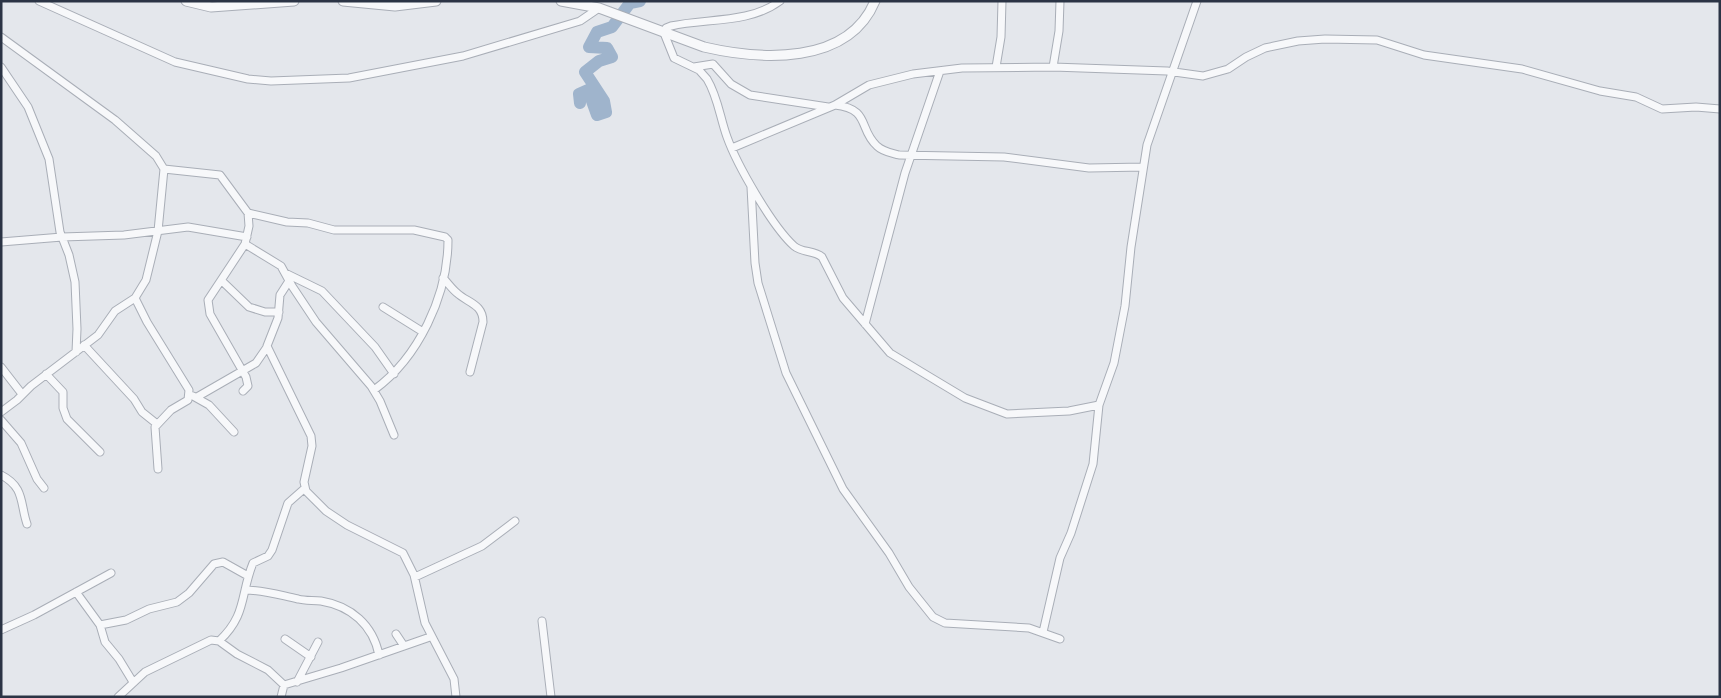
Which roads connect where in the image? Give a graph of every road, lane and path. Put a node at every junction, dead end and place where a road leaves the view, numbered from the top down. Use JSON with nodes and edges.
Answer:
{"nodes":[{"id":1,"x":39,"y":1,"type":"edge"},
{"id":2,"x":186,"y":1,"type":"edge"},
{"id":3,"x":294,"y":1,"type":"edge"},
{"id":4,"x":343,"y":1,"type":"edge"},
{"id":5,"x":436,"y":1,"type":"edge"},
{"id":6,"x":561,"y":1,"type":"edge"},
{"id":7,"x":780,"y":1,"type":"edge"},
{"id":8,"x":875,"y":1,"type":"edge"},
{"id":9,"x":1002,"y":1,"type":"edge"},
{"id":10,"x":1060,"y":1,"type":"edge"},
{"id":11,"x":1197,"y":1,"type":"edge"},
{"id":12,"x":599,"y":8,"type":"junction"},
{"id":13,"x":664,"y":33,"type":"junction"},
{"id":14,"x":1,"y":37,"type":"edge"},
{"id":15,"x":1,"y":67,"type":"edge"},
{"id":16,"x":694,"y":67,"type":"junction"},
{"id":17,"x":996,"y":67,"type":"junction"},
{"id":18,"x":1053,"y":67,"type":"junction"},
{"id":19,"x":940,"y":71,"type":"junction"},
{"id":20,"x":1172,"y":72,"type":"junction"},
{"id":21,"x":832,"y":106,"type":"junction"},
{"id":22,"x":1720,"y":109,"type":"edge"},
{"id":23,"x":732,"y":148,"type":"junction"},
{"id":24,"x":910,"y":156,"type":"junction"},
{"id":25,"x":1143,"y":168,"type":"junction"},
{"id":26,"x":164,"y":169,"type":"junction"},
{"id":27,"x":751,"y":184,"type":"junction"},
{"id":28,"x":248,"y":213,"type":"junction"},
{"id":29,"x":158,"y":231,"type":"junction"},
{"id":30,"x":62,"y":237,"type":"junction"},
{"id":31,"x":246,"y":241,"type":"junction"},
{"id":32,"x":1,"y":242,"type":"edge"},
{"id":33,"x":286,"y":273,"type":"junction"},
{"id":34,"x":443,"y":278,"type":"junction"},
{"id":35,"x":222,"y":281,"type":"junction"},
{"id":36,"x":289,"y":281,"type":"junction"},
{"id":37,"x":135,"y":298,"type":"junction"},
{"id":38,"x":382,"y":307,"type":"dead end"},
{"id":39,"x":279,"y":312,"type":"junction"},
{"id":40,"x":865,"y":324,"type":"junction"},
{"id":41,"x":423,"y":332,"type":"junction"},
{"id":42,"x":84,"y":345,"type":"junction"},
{"id":43,"x":267,"y":347,"type":"junction"},
{"id":44,"x":76,"y":352,"type":"junction"},
{"id":45,"x":1,"y":367,"type":"edge"},
{"id":46,"x":243,"y":370,"type":"junction"},
{"id":47,"x":470,"y":372,"type":"dead end"},
{"id":48,"x":46,"y":374,"type":"junction"},
{"id":49,"x":394,"y":374,"type":"junction"},
{"id":50,"x":243,"y":390,"type":"dead end"},
{"id":51,"x":374,"y":390,"type":"junction"},
{"id":52,"x":22,"y":394,"type":"junction"},
{"id":53,"x":194,"y":396,"type":"junction"},
{"id":54,"x":1100,"y":405,"type":"junction"},
{"id":55,"x":1,"y":412,"type":"edge"},
{"id":56,"x":1,"y":420,"type":"edge"},
{"id":57,"x":157,"y":424,"type":"junction"},
{"id":58,"x":234,"y":432,"type":"dead end"},
{"id":59,"x":394,"y":435,"type":"dead end"},
{"id":60,"x":100,"y":452,"type":"dead end"},
{"id":61,"x":158,"y":469,"type":"dead end"},
{"id":62,"x":1,"y":475,"type":"edge"},
{"id":63,"x":44,"y":488,"type":"dead end"},
{"id":64,"x":305,"y":488,"type":"junction"},
{"id":65,"x":515,"y":521,"type":"dead end"},
{"id":66,"x":27,"y":524,"type":"dead end"},
{"id":67,"x":111,"y":573,"type":"dead end"},
{"id":68,"x":248,"y":576,"type":"junction"},
{"id":69,"x":415,"y":577,"type":"junction"},
{"id":70,"x":245,"y":590,"type":"junction"},
{"id":71,"x":76,"y":592,"type":"junction"},
{"id":72,"x":542,"y":621,"type":"dead end"},
{"id":73,"x":100,"y":625,"type":"junction"},
{"id":74,"x":2,"y":629,"type":"edge"},
{"id":75,"x":1043,"y":632,"type":"junction"},
{"id":76,"x":396,"y":634,"type":"dead end"},
{"id":77,"x":430,"y":637,"type":"junction"},
{"id":78,"x":285,"y":639,"type":"dead end"},
{"id":79,"x":1060,"y":639,"type":"dead end"},
{"id":80,"x":219,"y":641,"type":"junction"},
{"id":81,"x":318,"y":642,"type":"dead end"},
{"id":82,"x":404,"y":646,"type":"junction"},
{"id":83,"x":379,"y":655,"type":"junction"},
{"id":84,"x":310,"y":657,"type":"junction"},
{"id":85,"x":133,"y":682,"type":"junction"},
{"id":86,"x":296,"y":682,"type":"junction"},
{"id":87,"x":284,"y":685,"type":"junction"},
{"id":88,"x":118,"y":697,"type":"edge"},
{"id":89,"x":281,"y":697,"type":"edge"},
{"id":90,"x":456,"y":697,"type":"edge"},
{"id":91,"x":551,"y":697,"type":"edge"}],
"edges":[{"from":1,"to":12,"type":"street"},
{"from":2,"to":3,"type":"street"},
{"from":4,"to":5,"type":"street"},
{"from":6,"to":12,"type":"street"},
{"from":7,"to":13,"type":"street"},
{"from":8,"to":13,"type":"street"},
{"from":9,"to":17,"type":"street"},
{"from":10,"to":18,"type":"street"},
{"from":11,"to":20,"type":"street"},
{"from":12,"to":13,"type":"street"},
{"from":13,"to":16,"type":"street"},
{"from":14,"to":26,"type":"street"},
{"from":15,"to":30,"type":"street"},
{"from":16,"to":21,"type":"street"},
{"from":16,"to":23,"type":"street"},
{"from":17,"to":18,"type":"street"},
{"from":17,"to":19,"type":"street"},
{"from":18,"to":20,"type":"street"},
{"from":19,"to":21,"type":"street"},
{"from":19,"to":24,"type":"street"},
{"from":20,"to":22,"type":"street"},
{"from":20,"to":25,"type":"street"},
{"from":21,"to":23,"type":"street"},
{"from":21,"to":24,"type":"street"},
{"from":23,"to":27,"type":"street"},
{"from":24,"to":25,"type":"street"},
{"from":24,"to":40,"type":"street"},
{"from":25,"to":54,"type":"street"},
{"from":26,"to":28,"type":"street"},
{"from":26,"to":29,"type":"street"},
{"from":27,"to":40,"type":"street"},
{"from":27,"to":75,"type":"street"},
{"from":28,"to":31,"type":"street"},
{"from":28,"to":34,"type":"street"},
{"from":29,"to":30,"type":"street"},
{"from":29,"to":31,"type":"street"},
{"from":29,"to":37,"type":"street"},
{"from":30,"to":32,"type":"street"},
{"from":30,"to":44,"type":"street"},
{"from":31,"to":33,"type":"street"},
{"from":31,"to":35,"type":"street"},
{"from":33,"to":36,"type":"street"},
{"from":33,"to":49,"type":"street"},
{"from":34,"to":41,"type":"street"},
{"from":34,"to":47,"type":"street"},
{"from":35,"to":39,"type":"street"},
{"from":35,"to":46,"type":"street"},
{"from":36,"to":39,"type":"street"},
{"from":36,"to":51,"type":"street"},
{"from":37,"to":42,"type":"street"},
{"from":37,"to":53,"type":"street"},
{"from":38,"to":41,"type":"street"},
{"from":39,"to":43,"type":"street"},
{"from":40,"to":54,"type":"street"},
{"from":41,"to":49,"type":"street"},
{"from":42,"to":44,"type":"street"},
{"from":42,"to":57,"type":"street"},
{"from":43,"to":46,"type":"street"},
{"from":43,"to":64,"type":"street"},
{"from":44,"to":48,"type":"street"},
{"from":45,"to":52,"type":"street"},
{"from":46,"to":50,"type":"street"},
{"from":46,"to":53,"type":"street"},
{"from":48,"to":52,"type":"street"},
{"from":48,"to":60,"type":"street"},
{"from":49,"to":51,"type":"street"},
{"from":51,"to":59,"type":"street"},
{"from":52,"to":55,"type":"street"},
{"from":53,"to":57,"type":"street"},
{"from":53,"to":58,"type":"street"},
{"from":54,"to":75,"type":"street"},
{"from":56,"to":63,"type":"street"},
{"from":57,"to":61,"type":"street"},
{"from":62,"to":66,"type":"street"},
{"from":64,"to":68,"type":"street"},
{"from":64,"to":69,"type":"street"},
{"from":65,"to":69,"type":"street"},
{"from":67,"to":71,"type":"street"},
{"from":68,"to":70,"type":"street"},
{"from":68,"to":73,"type":"street"},
{"from":69,"to":77,"type":"street"},
{"from":70,"to":80,"type":"street"},
{"from":70,"to":83,"type":"street"},
{"from":71,"to":73,"type":"street"},
{"from":71,"to":74,"type":"street"},
{"from":72,"to":91,"type":"street"},
{"from":73,"to":85,"type":"street"},
{"from":75,"to":79,"type":"street"},
{"from":76,"to":82,"type":"street"},
{"from":77,"to":82,"type":"street"},
{"from":77,"to":90,"type":"street"},
{"from":78,"to":84,"type":"street"},
{"from":80,"to":85,"type":"street"},
{"from":80,"to":87,"type":"street"},
{"from":81,"to":84,"type":"street"},
{"from":82,"to":83,"type":"street"},
{"from":83,"to":86,"type":"street"},
{"from":84,"to":86,"type":"street"},
{"from":85,"to":88,"type":"street"},
{"from":86,"to":87,"type":"street"},
{"from":87,"to":89,"type":"street"}]}
